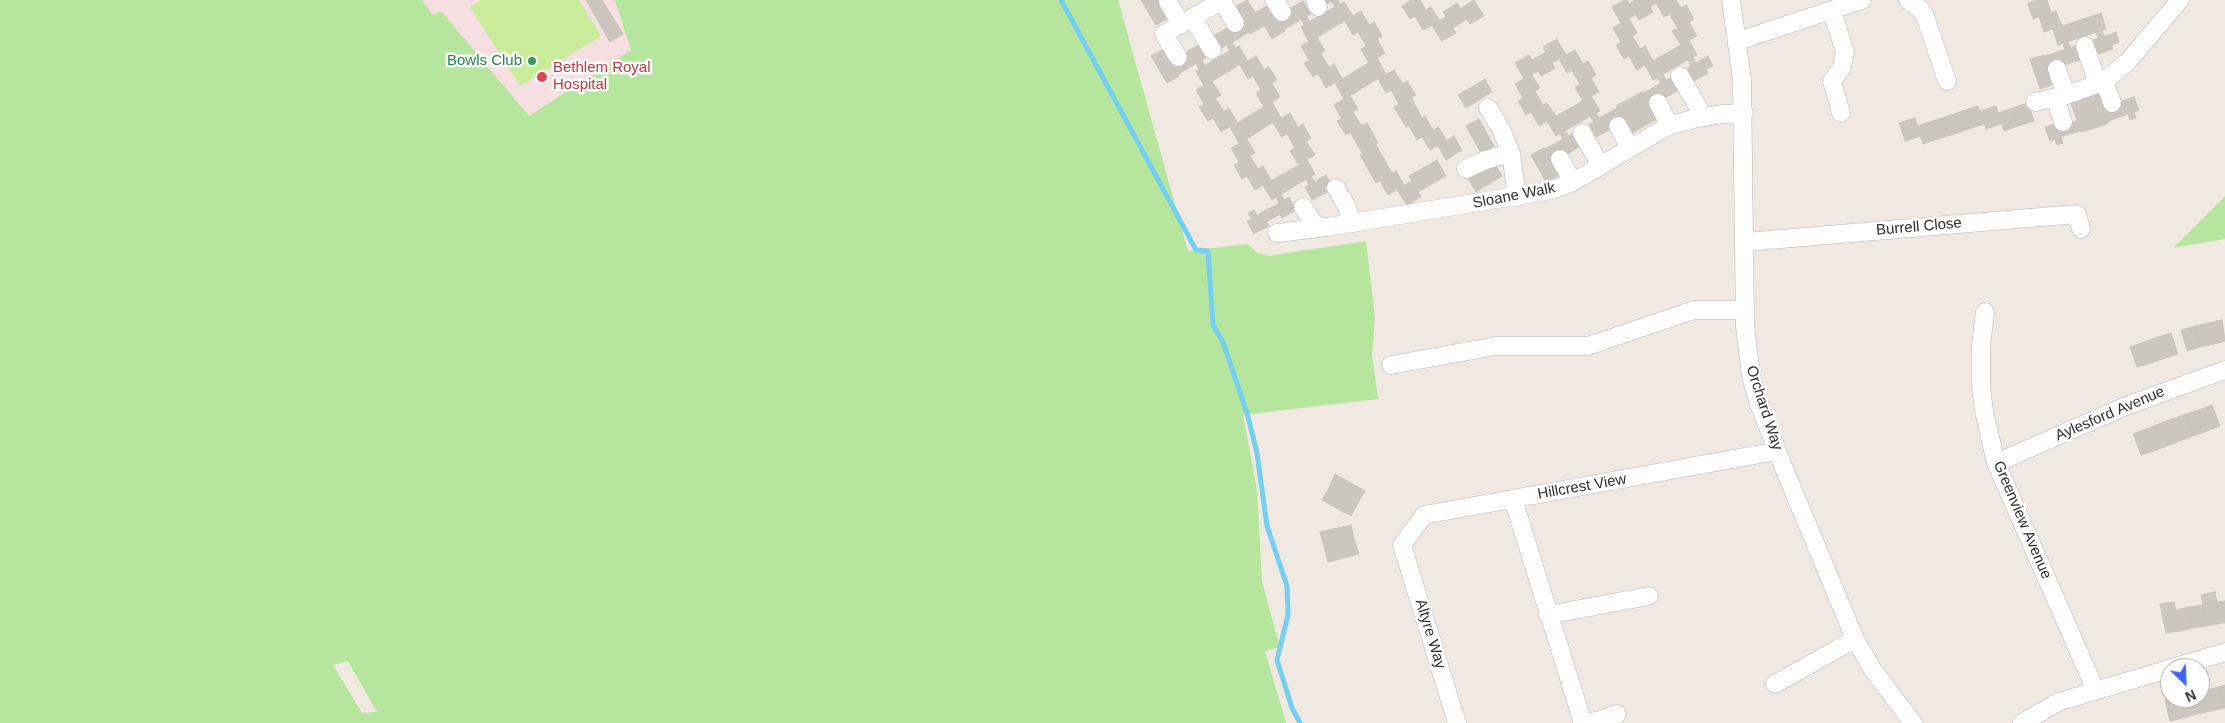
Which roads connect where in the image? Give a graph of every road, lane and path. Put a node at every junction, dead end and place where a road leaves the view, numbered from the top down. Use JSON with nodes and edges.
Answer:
{"nodes":[{"id":1,"x":1731,"y":0,"type":"edge"},
{"id":2,"x":1862,"y":0,"type":"edge"},
{"id":3,"x":1908,"y":0,"type":"edge"},
{"id":4,"x":2180,"y":0,"type":"edge"},
{"id":5,"x":1168,"y":2,"type":"dead end"},
{"id":6,"x":1215,"y":2,"type":"edge"},
{"id":7,"x":1832,"y":11,"type":"junction"},
{"id":8,"x":1187,"y":21,"type":"junction"},
{"id":9,"x":1235,"y":22,"type":"dead end"},
{"id":10,"x":1738,"y":41,"type":"junction"},
{"id":11,"x":2085,"y":46,"type":"dead end"},
{"id":12,"x":1212,"y":50,"type":"dead end"},
{"id":13,"x":1178,"y":56,"type":"dead end"},
{"id":14,"x":2058,"y":69,"type":"dead end"},
{"id":15,"x":1680,"y":76,"type":"dead end"},
{"id":16,"x":1947,"y":81,"type":"dead end"},
{"id":17,"x":2101,"y":82,"type":"junction"},
{"id":18,"x":2060,"y":96,"type":"junction"},
{"id":19,"x":2035,"y":102,"type":"dead end"},
{"id":20,"x":1658,"y":103,"type":"dead end"},
{"id":21,"x":2112,"y":103,"type":"dead end"},
{"id":22,"x":1488,"y":108,"type":"dead end"},
{"id":23,"x":1744,"y":113,"type":"junction"},
{"id":24,"x":1841,"y":113,"type":"dead end"},
{"id":25,"x":1700,"y":117,"type":"junction"},
{"id":26,"x":2063,"y":122,"type":"dead end"},
{"id":27,"x":1618,"y":126,"type":"dead end"},
{"id":28,"x":1670,"y":126,"type":"junction"},
{"id":29,"x":1582,"y":133,"type":"dead end"},
{"id":30,"x":1630,"y":148,"type":"junction"},
{"id":31,"x":1511,"y":153,"type":"junction"},
{"id":32,"x":1560,"y":159,"type":"dead end"},
{"id":33,"x":1601,"y":166,"type":"junction"},
{"id":34,"x":1466,"y":169,"type":"dead end"},
{"id":35,"x":1573,"y":182,"type":"junction"},
{"id":36,"x":1336,"y":188,"type":"dead end"},
{"id":37,"x":1517,"y":196,"type":"junction"},
{"id":38,"x":1304,"y":207,"type":"dead end"},
{"id":39,"x":1352,"y":223,"type":"junction"},
{"id":40,"x":1328,"y":227,"type":"junction"},
{"id":41,"x":2081,"y":229,"type":"dead end"},
{"id":42,"x":1277,"y":233,"type":"dead end"},
{"id":43,"x":1745,"y":242,"type":"junction"},
{"id":44,"x":1746,"y":310,"type":"junction"},
{"id":45,"x":1985,"y":312,"type":"dead end"},
{"id":46,"x":1391,"y":365,"type":"dead end"},
{"id":47,"x":2225,"y":370,"type":"edge"},
{"id":48,"x":1777,"y":451,"type":"junction"},
{"id":49,"x":1996,"y":463,"type":"junction"},
{"id":50,"x":1512,"y":499,"type":"junction"},
{"id":51,"x":1402,"y":545,"type":"joint"},
{"id":52,"x":1649,"y":596,"type":"dead end"},
{"id":53,"x":1548,"y":615,"type":"junction"},
{"id":54,"x":1855,"y":639,"type":"junction"},
{"id":55,"x":2225,"y":652,"type":"edge"},
{"id":56,"x":1775,"y":684,"type":"dead end"},
{"id":57,"x":2096,"y":691,"type":"junction"},
{"id":58,"x":1617,"y":714,"type":"dead end"},
{"id":59,"x":1457,"y":723,"type":"edge"},
{"id":60,"x":1582,"y":723,"type":"edge"},
{"id":61,"x":1589,"y":723,"type":"edge"},
{"id":62,"x":1912,"y":723,"type":"edge"},
{"id":63,"x":2022,"y":723,"type":"edge"}],
"edges":[{"from":1,"to":10,"type":"street","name":"Orchard Way"},
{"from":2,"to":7,"type":"street"},
{"from":3,"to":16,"type":"street"},
{"from":4,"to":17,"type":"street"},
{"from":5,"to":8,"type":"street"},
{"from":6,"to":8,"type":"street"},
{"from":6,"to":9,"type":"street"},
{"from":7,"to":10,"type":"street"},
{"from":7,"to":24,"type":"street"},
{"from":8,"to":12,"type":"street"},
{"from":8,"to":13,"type":"street"},
{"from":10,"to":23,"type":"street","name":"Orchard Way"},
{"from":11,"to":17,"type":"street"},
{"from":14,"to":18,"type":"street"},
{"from":15,"to":25,"type":"street"},
{"from":17,"to":18,"type":"street"},
{"from":17,"to":21,"type":"street"},
{"from":18,"to":19,"type":"street"},
{"from":18,"to":26,"type":"street"},
{"from":20,"to":28,"type":"street"},
{"from":22,"to":31,"type":"street"},
{"from":23,"to":25,"type":"street","name":"Sloane Walk"},
{"from":23,"to":43,"type":"street","name":"Orchard Way"},
{"from":25,"to":28,"type":"street","name":"Sloane Walk"},
{"from":27,"to":30,"type":"street"},
{"from":28,"to":30,"type":"street","name":"Sloane Walk"},
{"from":29,"to":33,"type":"street"},
{"from":30,"to":33,"type":"street","name":"Sloane Walk"},
{"from":31,"to":34,"type":"street"},
{"from":31,"to":37,"type":"street"},
{"from":32,"to":35,"type":"street"},
{"from":33,"to":35,"type":"street","name":"Sloane Walk"},
{"from":35,"to":37,"type":"street","name":"Sloane Walk"},
{"from":36,"to":39,"type":"street"},
{"from":37,"to":39,"type":"street","name":"Sloane Walk"},
{"from":38,"to":40,"type":"street"},
{"from":39,"to":40,"type":"street","name":"Sloane Walk"},
{"from":40,"to":42,"type":"street","name":"Sloane Walk"},
{"from":41,"to":43,"type":"street","name":"Burrell Close"},
{"from":43,"to":44,"type":"street","name":"Orchard Way"},
{"from":44,"to":46,"type":"street"},
{"from":44,"to":48,"type":"street","name":"Orchard Way"},
{"from":45,"to":49,"type":"street","name":"Greenview Avenue"},
{"from":47,"to":49,"type":"street","name":"Aylesford Avenue"},
{"from":48,"to":50,"type":"street","name":"Hillcrest View"},
{"from":48,"to":54,"type":"street","name":"Orchard Way"},
{"from":49,"to":57,"type":"street","name":"Greenview Avenue"},
{"from":50,"to":51,"type":"street","name":"Hillcrest View"},
{"from":50,"to":53,"type":"street"},
{"from":51,"to":59,"type":"street","name":"Altyre Way"},
{"from":52,"to":53,"type":"street"},
{"from":53,"to":60,"type":"street"},
{"from":54,"to":56,"type":"street"},
{"from":54,"to":62,"type":"street","name":"Orchard Way"},
{"from":55,"to":57,"type":"street"},
{"from":57,"to":63,"type":"street"},
{"from":58,"to":61,"type":"street"}]}
